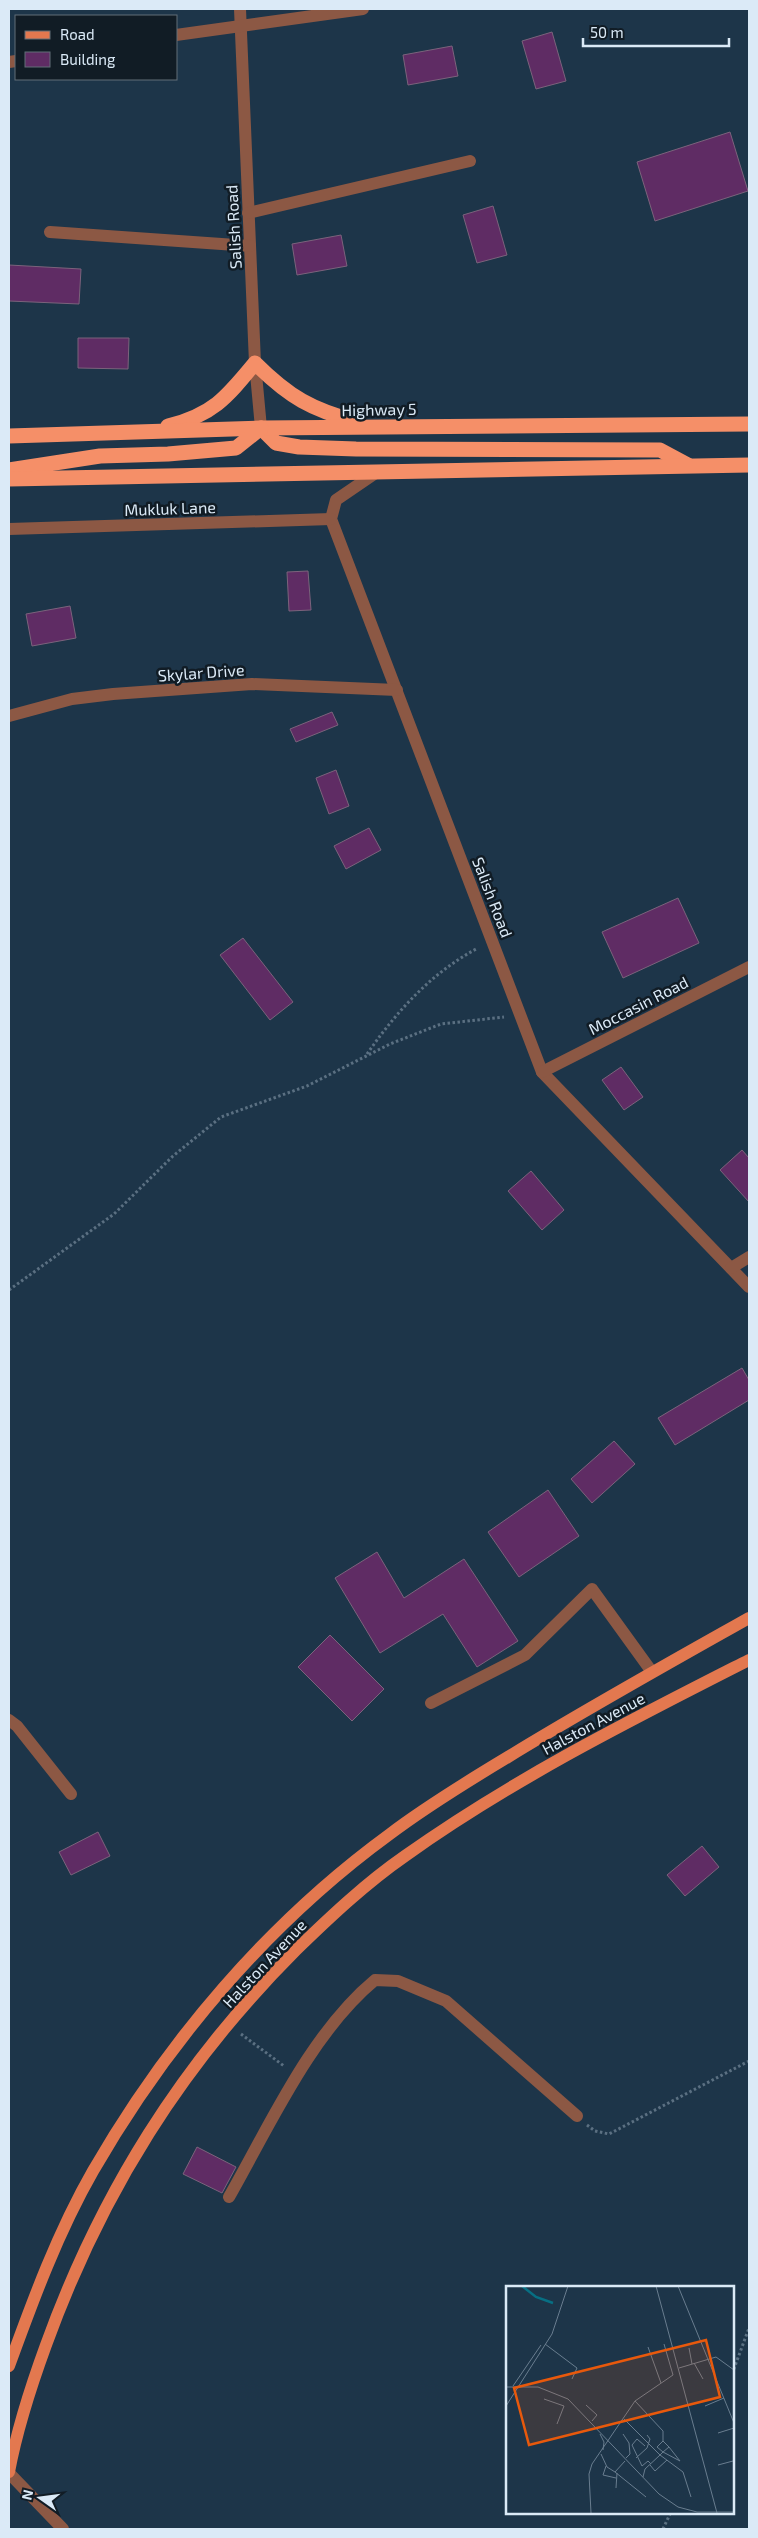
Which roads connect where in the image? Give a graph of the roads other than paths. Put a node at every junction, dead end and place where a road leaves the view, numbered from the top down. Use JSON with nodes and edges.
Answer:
{"nodes":[{"id":1,"x":240,"y":9,"type":"edge"},
{"id":2,"x":363,"y":9,"type":"edge"},
{"id":3,"x":240,"y":25,"type":"junction"},
{"id":4,"x":178,"y":35,"type":"edge"},
{"id":5,"x":470,"y":161,"type":"dead end"},
{"id":6,"x":248,"y":213,"type":"junction"},
{"id":7,"x":50,"y":232,"type":"dead end"},
{"id":8,"x":250,"y":246,"type":"junction"},
{"id":9,"x":255,"y":363,"type":"junction"},
{"id":10,"x":749,"y":424,"type":"edge"},
{"id":11,"x":379,"y":427,"type":"junction"},
{"id":12,"x":261,"y":428,"type":"junction"},
{"id":13,"x":142,"y":432,"type":"junction"},
{"id":14,"x":9,"y":436,"type":"edge"},
{"id":15,"x":749,"y":465,"type":"edge"},
{"id":16,"x":689,"y":466,"type":"junction"},
{"id":17,"x":9,"y":470,"type":"edge"},
{"id":18,"x":377,"y":472,"type":"junction"},
{"id":19,"x":9,"y":479,"type":"edge"},
{"id":20,"x":332,"y":519,"type":"junction"},
{"id":21,"x":9,"y":529,"type":"edge"},
{"id":22,"x":397,"y":690,"type":"junction"},
{"id":23,"x":9,"y":716,"type":"edge"},
{"id":24,"x":749,"y":967,"type":"edge"},
{"id":25,"x":542,"y":1072,"type":"junction"},
{"id":26,"x":749,"y":1257,"type":"edge"},
{"id":27,"x":731,"y":1268,"type":"junction"},
{"id":28,"x":749,"y":1286,"type":"edge"},
{"id":29,"x":749,"y":1618,"type":"edge"},
{"id":30,"x":749,"y":1660,"type":"edge"},
{"id":31,"x":652,"y":1672,"type":"junction"},
{"id":32,"x":431,"y":1703,"type":"dead end"},
{"id":33,"x":9,"y":1720,"type":"edge"},
{"id":34,"x":71,"y":1794,"type":"dead end"},
{"id":35,"x":577,"y":2116,"type":"road end"},
{"id":36,"x":229,"y":2197,"type":"dead end"},
{"id":37,"x":9,"y":2366,"type":"edge"},
{"id":38,"x":9,"y":2472,"type":"edge"},
{"id":39,"x":62,"y":2528,"type":"edge"}],
"edges":[{"from":1,"to":3,"type":"street","name":"Salish Road"},
{"from":2,"to":3,"type":"street"},
{"from":3,"to":4,"type":"street"},
{"from":3,"to":6,"type":"street","name":"Salish Road"},
{"from":5,"to":6,"type":"street"},
{"from":6,"to":8,"type":"street","name":"Salish Road"},
{"from":7,"to":8,"type":"street"},
{"from":8,"to":9,"type":"street","name":"Salish Road"},
{"from":9,"to":11,"type":"highway"},
{"from":9,"to":12,"type":"street","name":"Salish Road"},
{"from":9,"to":13,"type":"highway"},
{"from":10,"to":11,"type":"highway","name":"Highway 5"},
{"from":11,"to":12,"type":"highway","name":"Highway 5"},
{"from":12,"to":13,"type":"highway","name":"Highway 5"},
{"from":12,"to":16,"type":"highway"},
{"from":12,"to":17,"type":"highway"},
{"from":13,"to":14,"type":"highway","name":"Highway 5"},
{"from":15,"to":16,"type":"highway"},
{"from":16,"to":18,"type":"highway"},
{"from":18,"to":19,"type":"highway"},
{"from":18,"to":20,"type":"street"},
{"from":20,"to":21,"type":"street","name":"Mukluk Lane"},
{"from":20,"to":22,"type":"street","name":"Salish Road"},
{"from":22,"to":23,"type":"street","name":"Skylar Drive"},
{"from":22,"to":25,"type":"street","name":"Salish Road"},
{"from":24,"to":25,"type":"street","name":"Moccasin Road"},
{"from":25,"to":27,"type":"street","name":"Salish Road"},
{"from":26,"to":27,"type":"street"},
{"from":27,"to":28,"type":"street","name":"Salish Road"},
{"from":29,"to":31,"type":"main road","name":"Halston Avenue"},
{"from":30,"to":38,"type":"main road","name":"Halston Avenue"},
{"from":31,"to":32,"type":"street"},
{"from":31,"to":37,"type":"main road","name":"Halston Avenue"},
{"from":33,"to":34,"type":"street"},
{"from":35,"to":36,"type":"street"},
{"from":38,"to":39,"type":"street"}]}
